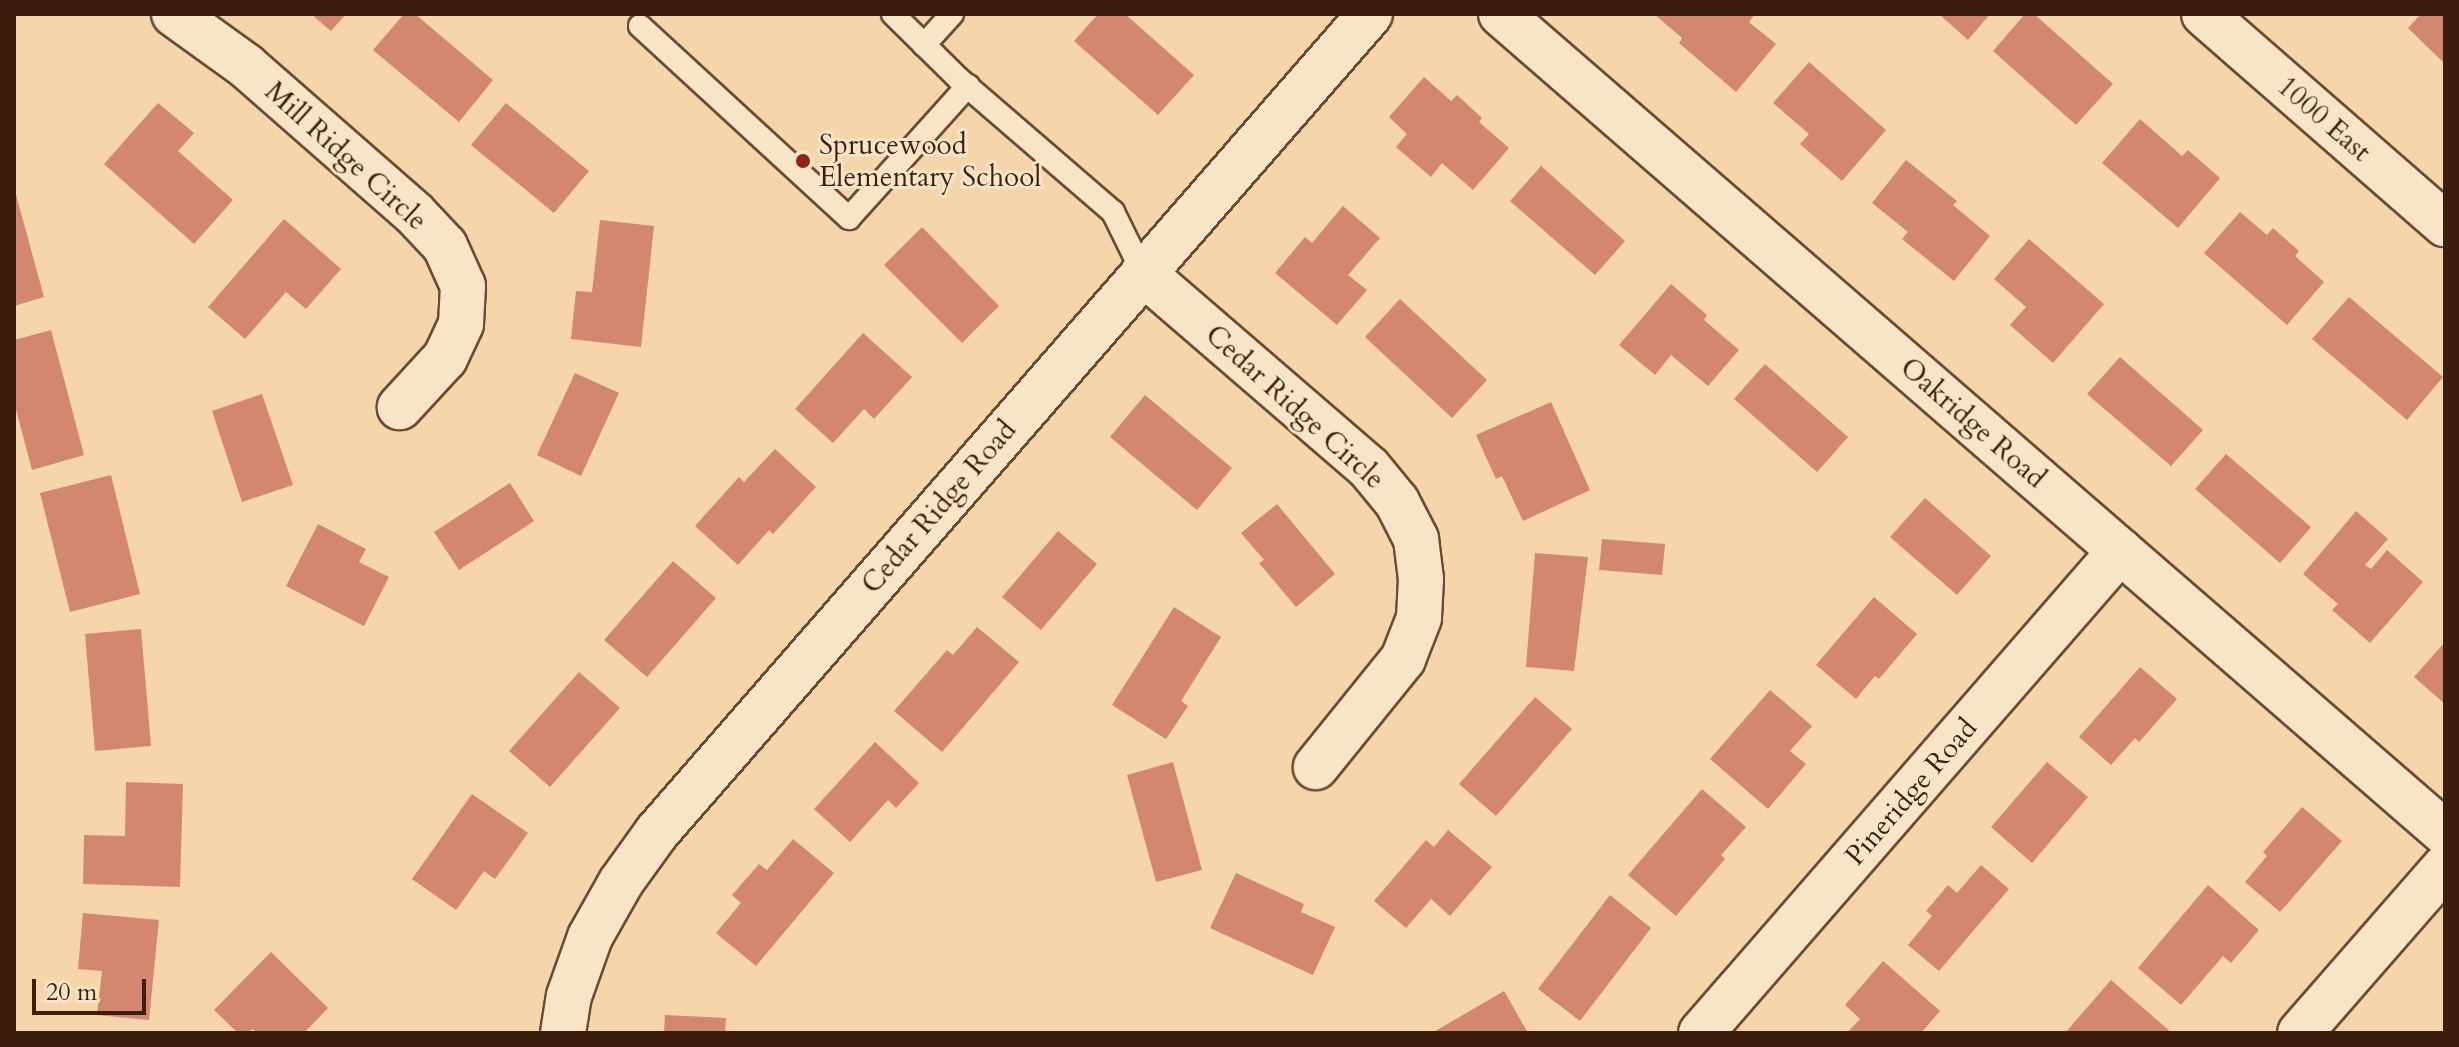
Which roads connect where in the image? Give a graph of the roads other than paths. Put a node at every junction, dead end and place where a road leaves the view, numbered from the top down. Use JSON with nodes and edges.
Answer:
{"nodes":[{"id":1,"x":174,"y":14,"type":"edge"},
{"id":2,"x":893,"y":14,"type":"edge"},
{"id":3,"x":952,"y":14,"type":"edge"},
{"id":4,"x":1370,"y":14,"type":"edge"},
{"id":5,"x":1501,"y":14,"type":"edge"},
{"id":6,"x":2204,"y":14,"type":"edge"},
{"id":7,"x":640,"y":26,"type":"dead end"},
{"id":8,"x":924,"y":45,"type":"junction"},
{"id":9,"x":968,"y":86,"type":"junction"},
{"id":10,"x":2445,"y":224,"type":"edge"},
{"id":11,"x":1143,"y":273,"type":"junction"},
{"id":12,"x":400,"y":407,"type":"dead end"},
{"id":13,"x":2120,"y":551,"type":"junction"},
{"id":14,"x":1316,"y":767,"type":"dead end"},
{"id":15,"x":2445,"y":833,"type":"edge"},
{"id":16,"x":2445,"y":867,"type":"edge"},
{"id":17,"x":563,"y":1033,"type":"edge"},
{"id":18,"x":1701,"y":1033,"type":"edge"},
{"id":19,"x":2300,"y":1033,"type":"edge"}],
"edges":[{"from":1,"to":12,"type":"street","name":"Mill Ridge Circle"},
{"from":2,"to":8,"type":"lane"},
{"from":3,"to":8,"type":"lane"},
{"from":4,"to":11,"type":"street","name":"Cedar Ridge Road"},
{"from":5,"to":13,"type":"street","name":"Oakridge Road"},
{"from":6,"to":10,"type":"street","name":"1000 East"},
{"from":7,"to":9,"type":"lane"},
{"from":8,"to":9,"type":"lane"},
{"from":9,"to":11,"type":"lane"},
{"from":11,"to":14,"type":"street","name":"Cedar Ridge Circle"},
{"from":11,"to":17,"type":"street","name":"Cedar Ridge Road"},
{"from":13,"to":15,"type":"street","name":"Oakridge Road"},
{"from":13,"to":18,"type":"street","name":"Pineridge Road"},
{"from":16,"to":19,"type":"street"}]}
